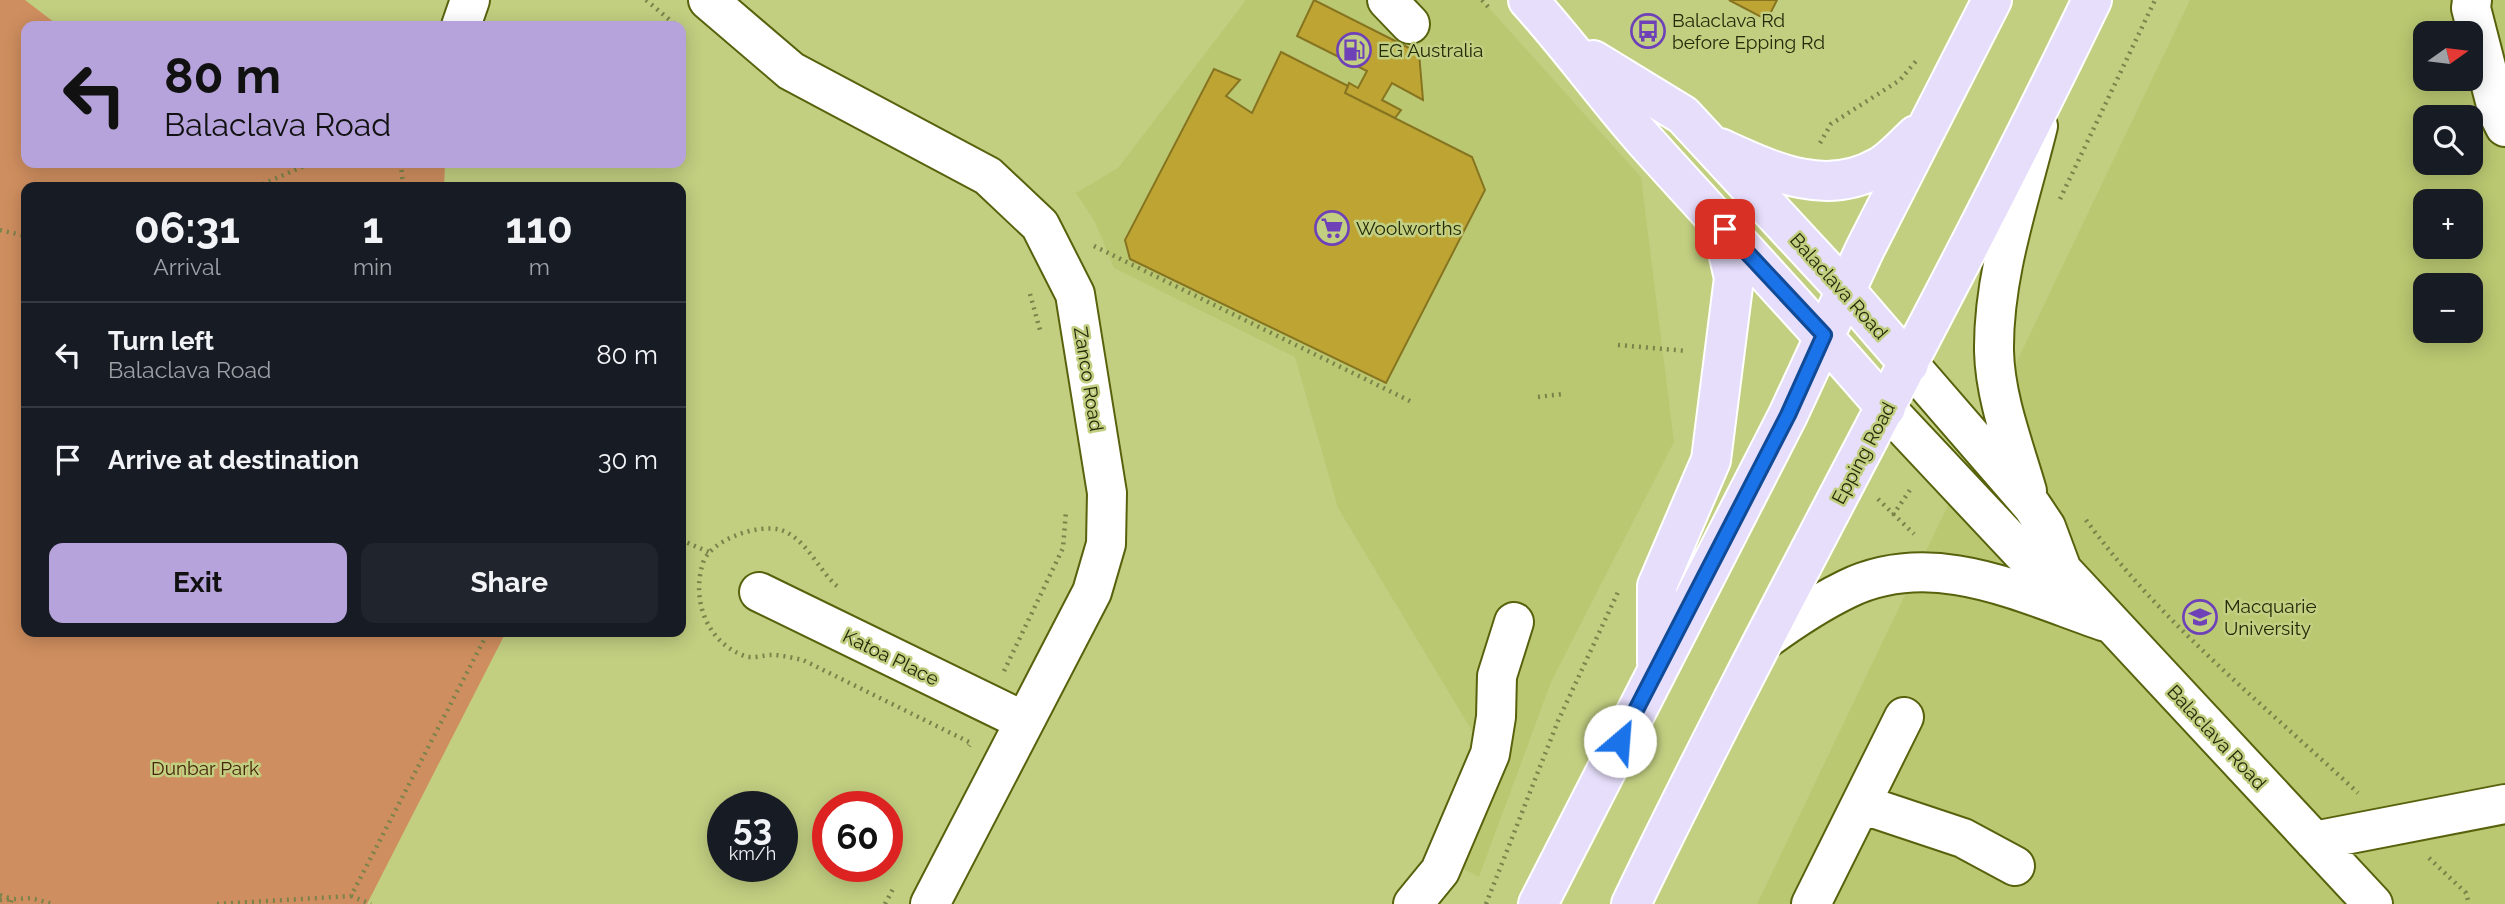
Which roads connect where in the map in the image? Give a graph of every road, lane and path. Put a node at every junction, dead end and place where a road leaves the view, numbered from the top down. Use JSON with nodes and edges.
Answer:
{"nodes":[{"id":1,"x":470,"y":0,"type":"edge"},
{"id":2,"x":646,"y":0,"type":"edge"},
{"id":3,"x":708,"y":0,"type":"edge"},
{"id":4,"x":1387,"y":0,"type":"edge"},
{"id":5,"x":1401,"y":0,"type":"edge"},
{"id":6,"x":1528,"y":0,"type":"edge"},
{"id":7,"x":1992,"y":0,"type":"edge"},
{"id":8,"x":2092,"y":0,"type":"edge"},
{"id":9,"x":2155,"y":0,"type":"edge"},
{"id":10,"x":2472,"y":0,"type":"edge"},
{"id":11,"x":462,"y":21,"type":"edge"},
{"id":12,"x":671,"y":21,"type":"edge"},
{"id":13,"x":1570,"y":47,"type":"junction"},
{"id":14,"x":1920,"y":55,"type":"dead end"},
{"id":15,"x":2047,"y":93,"type":"junction"},
{"id":16,"x":1930,"y":123,"type":"junction"},
{"id":17,"x":2505,"y":127,"type":"edge"},
{"id":18,"x":1709,"y":142,"type":"junction"},
{"id":19,"x":1819,"y":151,"type":"dead end"},
{"id":20,"x":300,"y":168,"type":"edge"},
{"id":21,"x":268,"y":182,"type":"edge"},
{"id":22,"x":1707,"y":209,"type":"junction"},
{"id":23,"x":2056,"y":210,"type":"dead end"},
{"id":24,"x":0,"y":230,"type":"edge"},
{"id":25,"x":21,"y":235,"type":"edge"},
{"id":26,"x":1092,"y":244,"type":"dead end"},
{"id":27,"x":1028,"y":286,"type":"dead end"},
{"id":28,"x":1846,"y":291,"type":"junction"},
{"id":29,"x":1824,"y":335,"type":"junction"},
{"id":30,"x":1041,"y":336,"type":"dead end"},
{"id":31,"x":1618,"y":345,"type":"dead end"},
{"id":32,"x":1697,"y":351,"type":"dead end"},
{"id":33,"x":1909,"y":364,"type":"junction"},
{"id":34,"x":1562,"y":394,"type":"dead end"},
{"id":35,"x":1538,"y":397,"type":"dead end"},
{"id":36,"x":1412,"y":402,"type":"dead end"},
{"id":37,"x":1886,"y":408,"type":"junction"},
{"id":38,"x":1912,"y":487,"type":"dead end"},
{"id":39,"x":1878,"y":499,"type":"dead end"},
{"id":40,"x":2032,"y":506,"type":"junction"},
{"id":41,"x":1066,"y":508,"type":"dead end"},
{"id":42,"x":2083,"y":516,"type":"dead end"},
{"id":43,"x":686,"y":542,"type":"edge"},
{"id":44,"x":711,"y":553,"type":"junction"},
{"id":45,"x":2062,"y":570,"type":"junction"},
{"id":46,"x":1624,"y":580,"type":"dead end"},
{"id":47,"x":844,"y":592,"type":"dead end"},
{"id":48,"x":759,"y":593,"type":"dead end"},
{"id":49,"x":2112,"y":624,"type":"junction"},
{"id":50,"x":1497,"y":627,"type":"dead end"},
{"id":51,"x":485,"y":637,"type":"edge"},
{"id":52,"x":1765,"y":639,"type":"junction"},
{"id":53,"x":992,"y":665,"type":"dead end"},
{"id":54,"x":1657,"y":669,"type":"junction"},
{"id":55,"x":1904,"y":717,"type":"dead end"},
{"id":56,"x":1024,"y":722,"type":"junction"},
{"id":57,"x":971,"y":743,"type":"dead end"},
{"id":58,"x":2341,"y":777,"type":"dead end"},
{"id":59,"x":1861,"y":804,"type":"junction"},
{"id":60,"x":2505,"y":804,"type":"edge"},
{"id":61,"x":2314,"y":841,"type":"junction"},
{"id":62,"x":2015,"y":866,"type":"dead end"},
{"id":63,"x":2442,"y":871,"type":"dead end"},
{"id":64,"x":351,"y":896,"type":"junction"},
{"id":65,"x":0,"y":897,"type":"edge"},
{"id":66,"x":11,"y":902,"type":"edge"},
{"id":67,"x":2369,"y":902,"type":"edge"},
{"id":68,"x":53,"y":904,"type":"edge"},
{"id":69,"x":217,"y":904,"type":"edge"},
{"id":70,"x":371,"y":904,"type":"edge"},
{"id":71,"x":930,"y":904,"type":"edge"},
{"id":72,"x":1413,"y":904,"type":"edge"},
{"id":73,"x":1486,"y":904,"type":"edge"},
{"id":74,"x":1538,"y":904,"type":"edge"},
{"id":75,"x":1631,"y":904,"type":"edge"},
{"id":76,"x":1811,"y":904,"type":"edge"},
{"id":77,"x":2469,"y":904,"type":"edge"}],
"edges":[{"from":1,"to":11,"type":"street"},
{"from":2,"to":12,"type":"path"},
{"from":3,"to":56,"type":"street","name":"Zanco Road"},
{"from":4,"to":5,"type":"street"},
{"from":6,"to":13,"type":"main road","name":"Balaclava Road"},
{"from":7,"to":16,"type":"main road"},
{"from":8,"to":15,"type":"main road","name":"Epping Road"},
{"from":9,"to":23,"type":"path"},
{"from":10,"to":17,"type":"street"},
{"from":13,"to":18,"type":"main road","name":"Balaclava Road"},
{"from":13,"to":22,"type":"main road","name":"Balaclava Road"},
{"from":14,"to":19,"type":"path"},
{"from":15,"to":33,"type":"main road","name":"Epping Road"},
{"from":15,"to":40,"type":"street"},
{"from":16,"to":18,"type":"main road"},
{"from":16,"to":28,"type":"main road"},
{"from":18,"to":28,"type":"main road","name":"Balaclava Road"},
{"from":20,"to":21,"type":"path"},
{"from":22,"to":29,"type":"main road","name":"Balaclava Road"},
{"from":22,"to":54,"type":"main road"},
{"from":24,"to":25,"type":"path"},
{"from":26,"to":36,"type":"path"},
{"from":27,"to":30,"type":"path"},
{"from":28,"to":29,"type":"main road"},
{"from":28,"to":33,"type":"main road","name":"Balaclava Road"},
{"from":29,"to":37,"type":"main road","name":"Balaclava Road"},
{"from":29,"to":54,"type":"main road"},
{"from":31,"to":32,"type":"path"},
{"from":33,"to":37,"type":"main road","name":"Epping Road"},
{"from":33,"to":40,"type":"street","name":"Balaclava Road"},
{"from":34,"to":35,"type":"path"},
{"from":37,"to":45,"type":"street","name":"Balaclava Road"},
{"from":37,"to":52,"type":"main road","name":"Epping Road"},
{"from":38,"to":39,"type":"path"},
{"from":40,"to":45,"type":"street","name":"Balaclava Road"},
{"from":41,"to":53,"type":"path"},
{"from":42,"to":58,"type":"path"},
{"from":43,"to":44,"type":"path"},
{"from":44,"to":47,"type":"path"},
{"from":44,"to":57,"type":"path"},
{"from":45,"to":49,"type":"street","name":"Balaclava Road"},
{"from":46,"to":73,"type":"path"},
{"from":48,"to":56,"type":"street","name":"Katoa Place"},
{"from":49,"to":52,"type":"street"},
{"from":49,"to":61,"type":"street","name":"Balaclava Road"},
{"from":50,"to":72,"type":"street"},
{"from":51,"to":64,"type":"path"},
{"from":52,"to":75,"type":"main road","name":"Epping Road"},
{"from":54,"to":74,"type":"main road"},
{"from":55,"to":59,"type":"street"},
{"from":56,"to":71,"type":"street","name":"Zanco Road"},
{"from":59,"to":62,"type":"street"},
{"from":59,"to":76,"type":"street"},
{"from":60,"to":61,"type":"street"},
{"from":61,"to":67,"type":"street","name":"Balaclava Road"},
{"from":63,"to":77,"type":"path"},
{"from":64,"to":69,"type":"path"},
{"from":64,"to":70,"type":"path"},
{"from":65,"to":66,"type":"path"},
{"from":66,"to":68,"type":"path"}]}
